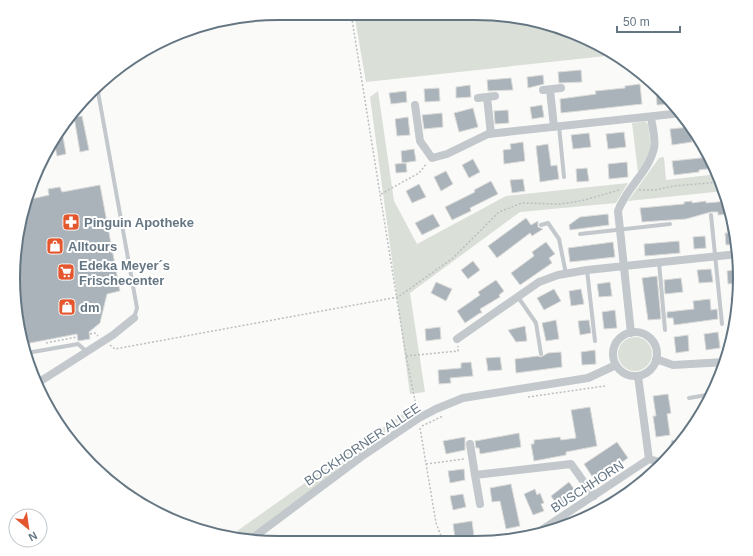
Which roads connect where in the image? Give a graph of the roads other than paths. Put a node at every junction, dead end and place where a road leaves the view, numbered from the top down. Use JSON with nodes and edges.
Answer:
{"nodes":[{"id":1,"x":561,"y":88,"type":"dead end"},
{"id":2,"x":98,"y":94,"type":"edge"},
{"id":3,"x":478,"y":98,"type":"dead end"},
{"id":4,"x":415,"y":105,"type":"dead end"},
{"id":5,"x":674,"y":114,"type":"edge"},
{"id":6,"x":651,"y":117,"type":"junction"},
{"id":7,"x":557,"y":127,"type":"junction"},
{"id":8,"x":490,"y":134,"type":"junction"},
{"id":9,"x":564,"y":177,"type":"dead end"},
{"id":10,"x":711,"y":215,"type":"dead end"},
{"id":11,"x":670,"y":224,"type":"dead end"},
{"id":12,"x":541,"y":225,"type":"dead end"},
{"id":13,"x":620,"y":230,"type":"junction"},
{"id":14,"x":580,"y":234,"type":"dead end"},
{"id":15,"x":732,"y":255,"type":"edge"},
{"id":16,"x":716,"y":256,"type":"junction"},
{"id":17,"x":659,"y":262,"type":"junction"},
{"id":18,"x":624,"y":266,"type":"junction"},
{"id":19,"x":587,"y":270,"type":"junction"},
{"id":20,"x":566,"y":274,"type":"junction"},
{"id":21,"x":517,"y":297,"type":"junction"},
{"id":22,"x":134,"y":318,"type":"joint"},
{"id":23,"x":722,"y":324,"type":"dead end"},
{"id":24,"x":665,"y":330,"type":"dead end"},
{"id":25,"x":632,"y":333,"type":"junction"},
{"id":26,"x":457,"y":339,"type":"road end"},
{"id":27,"x":595,"y":341,"type":"dead end"},
{"id":28,"x":31,"y":352,"type":"edge"},
{"id":29,"x":88,"y":352,"type":"junction"},
{"id":30,"x":542,"y":354,"type":"dead end"},
{"id":31,"x":656,"y":360,"type":"junction"},
{"id":32,"x":718,"y":362,"type":"edge"},
{"id":33,"x":616,"y":365,"type":"junction"},
{"id":34,"x":638,"y":376,"type":"junction"},
{"id":35,"x":42,"y":381,"type":"edge"},
{"id":36,"x":704,"y":395,"type":"edge"},
{"id":37,"x":689,"y":398,"type":"dead end"},
{"id":38,"x":470,"y":444,"type":"dead end"},
{"id":39,"x":649,"y":459,"type":"junction"},
{"id":40,"x":656,"y":461,"type":"edge"},
{"id":41,"x":475,"y":475,"type":"junction"},
{"id":42,"x":594,"y":496,"type":"junction"},
{"id":43,"x":480,"y":504,"type":"dead end"},
{"id":44,"x":550,"y":524,"type":"edge"},
{"id":45,"x":257,"y":535,"type":"edge"}],
"edges":[{"from":1,"to":7,"type":"street"},
{"from":2,"to":22,"type":"lane"},
{"from":3,"to":8,"type":"street"},
{"from":4,"to":8,"type":"street"},
{"from":5,"to":6,"type":"street"},
{"from":6,"to":7,"type":"street"},
{"from":6,"to":13,"type":"street"},
{"from":7,"to":8,"type":"street"},
{"from":7,"to":9,"type":"lane"},
{"from":10,"to":16,"type":"lane"},
{"from":11,"to":13,"type":"lane"},
{"from":12,"to":20,"type":"lane"},
{"from":13,"to":14,"type":"lane"},
{"from":13,"to":18,"type":"street"},
{"from":15,"to":16,"type":"street"},
{"from":16,"to":17,"type":"street"},
{"from":16,"to":23,"type":"lane"},
{"from":17,"to":18,"type":"street"},
{"from":17,"to":24,"type":"lane"},
{"from":18,"to":19,"type":"street"},
{"from":18,"to":25,"type":"street"},
{"from":19,"to":20,"type":"street"},
{"from":19,"to":27,"type":"lane"},
{"from":20,"to":21,"type":"street"},
{"from":21,"to":26,"type":"street"},
{"from":21,"to":30,"type":"lane"},
{"from":22,"to":29,"type":"street"},
{"from":25,"to":31,"type":"street"},
{"from":25,"to":33,"type":"street"},
{"from":28,"to":29,"type":"lane"},
{"from":29,"to":35,"type":"street"},
{"from":31,"to":32,"type":"street"},
{"from":31,"to":34,"type":"street"},
{"from":33,"to":34,"type":"street"},
{"from":33,"to":45,"type":"street","name":"BOCKHORNER ALLEE"},
{"from":34,"to":39,"type":"street"},
{"from":36,"to":37,"type":"lane"},
{"from":38,"to":41,"type":"street"},
{"from":39,"to":40,"type":"street"},
{"from":39,"to":42,"type":"street","name":"BUSCHHORN"},
{"from":41,"to":42,"type":"street"},
{"from":41,"to":43,"type":"street"},
{"from":42,"to":44,"type":"street","name":"BUSCHHORN"}]}
